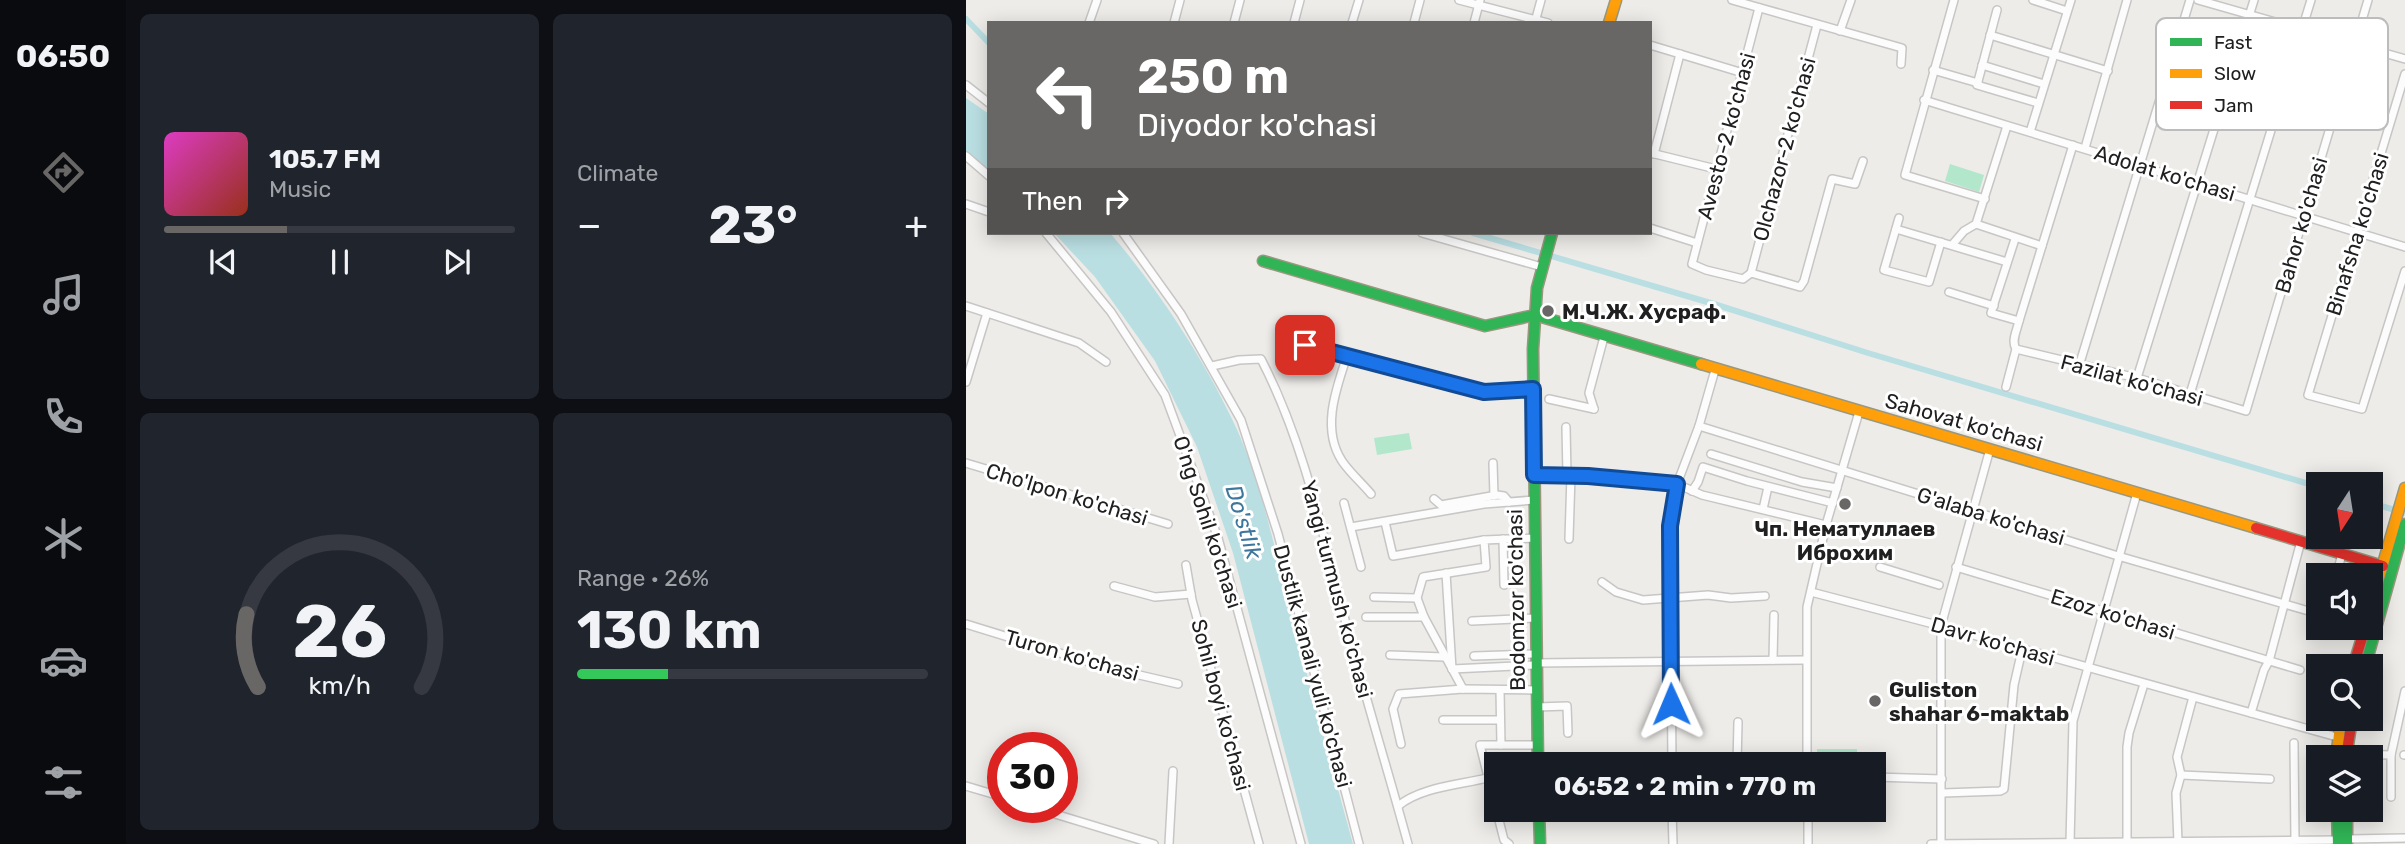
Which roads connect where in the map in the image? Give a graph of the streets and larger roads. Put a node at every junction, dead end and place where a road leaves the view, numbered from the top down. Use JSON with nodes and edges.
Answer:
{"nodes":[{"id":1,"x":1097,"y":0,"type":"edge"},
{"id":2,"x":1180,"y":0,"type":"edge"},
{"id":3,"x":1240,"y":0,"type":"edge"},
{"id":4,"x":1300,"y":0,"type":"edge"},
{"id":5,"x":1359,"y":0,"type":"edge"},
{"id":6,"x":1420,"y":0,"type":"edge"},
{"id":7,"x":1459,"y":0,"type":"edge"},
{"id":8,"x":1541,"y":0,"type":"edge"},
{"id":9,"x":1616,"y":0,"type":"edge"},
{"id":10,"x":1732,"y":0,"type":"edge"},
{"id":11,"x":1851,"y":0,"type":"edge"},
{"id":12,"x":1954,"y":0,"type":"edge"},
{"id":13,"x":2033,"y":0,"type":"edge"},
{"id":14,"x":2071,"y":0,"type":"edge"},
{"id":15,"x":2127,"y":0,"type":"edge"},
{"id":16,"x":2190,"y":0,"type":"edge"},
{"id":17,"x":2198,"y":0,"type":"edge"},
{"id":18,"x":2254,"y":0,"type":"edge"},
{"id":19,"x":2311,"y":0,"type":"edge"},
{"id":20,"x":2368,"y":0,"type":"edge"},
{"id":21,"x":1480,"y":3,"type":"edge"},
{"id":22,"x":1759,"y":8,"type":"junction"},
{"id":23,"x":1997,"y":10,"type":"dead end"},
{"id":24,"x":2067,"y":11,"type":"junction"},
{"id":25,"x":2250,"y":15,"type":"junction"},
{"id":26,"x":2185,"y":18,"type":"edge"},
{"id":27,"x":2249,"y":18,"type":"edge"},
{"id":28,"x":2261,"y":18,"type":"edge"},
{"id":29,"x":2305,"y":18,"type":"edge"},
{"id":30,"x":2363,"y":18,"type":"edge"},
{"id":31,"x":1090,"y":21,"type":"edge"},
{"id":32,"x":1175,"y":21,"type":"edge"},
{"id":33,"x":1235,"y":21,"type":"edge"},
{"id":34,"x":1295,"y":21,"type":"edge"},
{"id":35,"x":1354,"y":21,"type":"edge"},
{"id":36,"x":1415,"y":21,"type":"edge"},
{"id":37,"x":1475,"y":21,"type":"edge"},
{"id":38,"x":1536,"y":21,"type":"edge"},
{"id":39,"x":1610,"y":21,"type":"edge"},
{"id":40,"x":1817,"y":25,"type":"junction"},
{"id":41,"x":1840,"y":31,"type":"junction"},
{"id":42,"x":1990,"y":35,"type":"junction"},
{"id":43,"x":1652,"y":46,"type":"edge"},
{"id":44,"x":1680,"y":54,"type":"junction"},
{"id":45,"x":2053,"y":54,"type":"junction"},
{"id":46,"x":2388,"y":54,"type":"edge"},
{"id":47,"x":2405,"y":59,"type":"edge"},
{"id":48,"x":1901,"y":64,"type":"dead end"},
{"id":49,"x":1982,"y":65,"type":"junction"},
{"id":50,"x":1933,"y":70,"type":"junction"},
{"id":51,"x":2108,"y":71,"type":"junction"},
{"id":52,"x":1743,"y":73,"type":"junction"},
{"id":53,"x":2405,"y":74,"type":"edge"},
{"id":54,"x":1977,"y":84,"type":"junction"},
{"id":55,"x":2044,"y":84,"type":"junction"},
{"id":56,"x":966,"y":85,"type":"edge"},
{"id":57,"x":1924,"y":100,"type":"junction"},
{"id":58,"x":987,"y":101,"type":"edge"},
{"id":59,"x":2038,"y":103,"type":"junction"},
{"id":60,"x":2156,"y":112,"type":"edge"},
{"id":61,"x":2007,"y":126,"type":"junction"},
{"id":62,"x":2214,"y":130,"type":"edge"},
{"id":63,"x":2271,"y":130,"type":"edge"},
{"id":64,"x":2330,"y":130,"type":"edge"},
{"id":65,"x":2030,"y":132,"type":"junction"},
{"id":66,"x":2073,"y":145,"type":"junction"},
{"id":67,"x":2085,"y":148,"type":"junction"},
{"id":68,"x":1652,"y":153,"type":"edge"},
{"id":69,"x":966,"y":156,"type":"edge"},
{"id":70,"x":1863,"y":161,"type":"dead end"},
{"id":71,"x":2140,"y":165,"type":"junction"},
{"id":72,"x":1716,"y":169,"type":"junction"},
{"id":73,"x":987,"y":174,"type":"edge"},
{"id":74,"x":2197,"y":184,"type":"junction"},
{"id":75,"x":1985,"y":199,"type":"junction"},
{"id":76,"x":2250,"y":199,"type":"junction"},
{"id":77,"x":966,"y":204,"type":"edge"},
{"id":78,"x":987,"y":211,"type":"edge"},
{"id":79,"x":2304,"y":216,"type":"junction"},
{"id":80,"x":1899,"y":218,"type":"dead end"},
{"id":81,"x":1976,"y":224,"type":"junction"},
{"id":82,"x":1652,"y":229,"type":"edge"},
{"id":83,"x":1896,"y":229,"type":"junction"},
{"id":84,"x":2358,"y":231,"type":"junction"},
{"id":85,"x":1048,"y":235,"type":"edge"},
{"id":86,"x":1124,"y":235,"type":"edge"},
{"id":87,"x":1430,"y":235,"type":"edge"},
{"id":88,"x":1551,"y":236,"type":"edge"},
{"id":89,"x":2015,"y":239,"type":"junction"},
{"id":90,"x":1941,"y":242,"type":"junction"},
{"id":91,"x":1697,"y":243,"type":"junction"},
{"id":92,"x":1952,"y":245,"type":"junction"},
{"id":93,"x":2042,"y":246,"type":"junction"},
{"id":94,"x":2405,"y":247,"type":"edge"},
{"id":95,"x":1263,"y":261,"type":"dead end"},
{"id":96,"x":2007,"y":262,"type":"junction"},
{"id":97,"x":1543,"y":264,"type":"junction"},
{"id":98,"x":2405,"y":271,"type":"edge"},
{"id":99,"x":1751,"y":273,"type":"junction"},
{"id":100,"x":1948,"y":292,"type":"dead end"},
{"id":101,"x":966,"y":306,"type":"edge"},
{"id":102,"x":1992,"y":310,"type":"junction"},
{"id":103,"x":987,"y":313,"type":"junction"},
{"id":104,"x":1535,"y":315,"type":"junction"},
{"id":105,"x":2019,"y":321,"type":"junction"},
{"id":106,"x":1604,"y":337,"type":"junction"},
{"id":107,"x":1284,"y":340,"type":"dead end"},
{"id":108,"x":2017,"y":349,"type":"junction"},
{"id":109,"x":1347,"y":356,"type":"junction"},
{"id":110,"x":1106,"y":362,"type":"dead end"},
{"id":111,"x":1212,"y":366,"type":"junction"},
{"id":112,"x":2079,"y":366,"type":"junction"},
{"id":113,"x":1715,"y":370,"type":"junction"},
{"id":114,"x":2137,"y":378,"type":"junction"},
{"id":115,"x":966,"y":382,"type":"edge"},
{"id":116,"x":2007,"y":387,"type":"dead end"},
{"id":117,"x":1533,"y":389,"type":"junction"},
{"id":118,"x":2190,"y":394,"type":"junction"},
{"id":119,"x":1549,"y":399,"type":"dead end"},
{"id":120,"x":2246,"y":411,"type":"joint"},
{"id":121,"x":1859,"y":412,"type":"junction"},
{"id":122,"x":1699,"y":426,"type":"junction"},
{"id":123,"x":1566,"y":427,"type":"dead end"},
{"id":124,"x":1990,"y":449,"type":"junction"},
{"id":125,"x":1711,"y":454,"type":"dead end"},
{"id":126,"x":966,"y":463,"type":"edge"},
{"id":127,"x":1493,"y":463,"type":"dead end"},
{"id":128,"x":1843,"y":470,"type":"junction"},
{"id":129,"x":1534,"y":475,"type":"junction"},
{"id":130,"x":1569,"y":475,"type":"junction"},
{"id":131,"x":1677,"y":484,"type":"junction"},
{"id":132,"x":1769,"y":487,"type":"junction"},
{"id":133,"x":1837,"y":488,"type":"junction"},
{"id":134,"x":2405,"y":488,"type":"edge"},
{"id":135,"x":1692,"y":491,"type":"junction"},
{"id":136,"x":2137,"y":493,"type":"junction"},
{"id":137,"x":1371,"y":494,"type":"dead end"},
{"id":138,"x":1494,"y":496,"type":"junction"},
{"id":139,"x":1434,"y":499,"type":"dead end"},
{"id":140,"x":1534,"y":500,"type":"junction"},
{"id":141,"x":1509,"y":502,"type":"junction"},
{"id":142,"x":1344,"y":503,"type":"dead end"},
{"id":143,"x":1833,"y":503,"type":"junction"},
{"id":144,"x":1763,"y":509,"type":"junction"},
{"id":145,"x":1973,"y":511,"type":"junction"},
{"id":146,"x":2401,"y":521,"type":"edge"},
{"id":147,"x":1385,"y":522,"type":"junction"},
{"id":148,"x":1168,"y":524,"type":"dead end"},
{"id":149,"x":1826,"y":524,"type":"junction"},
{"id":150,"x":1351,"y":527,"type":"junction"},
{"id":151,"x":1503,"y":538,"type":"junction"},
{"id":152,"x":1535,"y":538,"type":"junction"},
{"id":153,"x":1569,"y":539,"type":"dead end"},
{"id":154,"x":1484,"y":540,"type":"junction"},
{"id":155,"x":2301,"y":541,"type":"junction"},
{"id":156,"x":2342,"y":554,"type":"junction"},
{"id":157,"x":2118,"y":556,"type":"junction"},
{"id":158,"x":2340,"y":563,"type":"edge"},
{"id":159,"x":1186,"y":565,"type":"dead end"},
{"id":160,"x":1361,"y":567,"type":"dead end"},
{"id":161,"x":1880,"y":567,"type":"dead end"},
{"id":162,"x":1956,"y":567,"type":"junction"},
{"id":163,"x":2392,"y":567,"type":"junction"},
{"id":164,"x":1446,"y":573,"type":"junction"},
{"id":165,"x":1602,"y":582,"type":"dead end"},
{"id":166,"x":2383,"y":583,"type":"edge"},
{"id":167,"x":1939,"y":584,"type":"dead end"},
{"id":168,"x":1504,"y":585,"type":"dead end"},
{"id":169,"x":1114,"y":586,"type":"dead end"},
{"id":170,"x":1811,"y":592,"type":"junction"},
{"id":171,"x":1191,"y":594,"type":"junction"},
{"id":172,"x":1765,"y":596,"type":"dead end"},
{"id":173,"x":1374,"y":597,"type":"dead end"},
{"id":174,"x":1417,"y":598,"type":"junction"},
{"id":175,"x":1671,"y":600,"type":"junction"},
{"id":176,"x":2284,"y":604,"type":"junction"},
{"id":177,"x":2306,"y":610,"type":"edge"},
{"id":178,"x":2103,"y":611,"type":"junction"},
{"id":179,"x":1774,"y":615,"type":"dead end"},
{"id":180,"x":1366,"y":617,"type":"dead end"},
{"id":181,"x":1424,"y":617,"type":"junction"},
{"id":182,"x":1535,"y":618,"type":"junction"},
{"id":183,"x":1472,"y":621,"type":"dead end"},
{"id":184,"x":966,"y":624,"type":"edge"},
{"id":185,"x":1941,"y":626,"type":"junction"},
{"id":186,"x":2022,"y":650,"type":"junction"},
{"id":187,"x":2369,"y":654,"type":"edge"},
{"id":188,"x":1390,"y":655,"type":"dead end"},
{"id":189,"x":1474,"y":656,"type":"dead end"},
{"id":190,"x":1444,"y":657,"type":"junction"},
{"id":191,"x":1535,"y":660,"type":"junction"},
{"id":192,"x":1773,"y":660,"type":"junction"},
{"id":193,"x":1806,"y":660,"type":"junction"},
{"id":194,"x":2269,"y":661,"type":"junction"},
{"id":195,"x":1671,"y":662,"type":"junction"},
{"id":196,"x":2087,"y":667,"type":"junction"},
{"id":197,"x":2300,"y":670,"type":"dead end"},
{"id":198,"x":1452,"y":671,"type":"junction"},
{"id":199,"x":1178,"y":684,"type":"dead end"},
{"id":200,"x":2144,"y":684,"type":"junction"},
{"id":201,"x":1463,"y":690,"type":"junction"},
{"id":202,"x":1536,"y":690,"type":"junction"},
{"id":203,"x":1500,"y":691,"type":"junction"},
{"id":204,"x":2405,"y":691,"type":"edge"},
{"id":205,"x":2193,"y":697,"type":"junction"},
{"id":206,"x":1536,"y":707,"type":"junction"},
{"id":207,"x":2251,"y":713,"type":"junction"},
{"id":208,"x":1443,"y":720,"type":"dead end"},
{"id":209,"x":1500,"y":720,"type":"junction"},
{"id":210,"x":1738,"y":722,"type":"dead end"},
{"id":211,"x":2338,"y":731,"type":"edge"},
{"id":212,"x":1568,"y":733,"type":"dead end"},
{"id":213,"x":2337,"y":737,"type":"junction"},
{"id":214,"x":2294,"y":743,"type":"dead end"},
{"id":215,"x":1401,"y":744,"type":"dead end"},
{"id":216,"x":1501,"y":745,"type":"junction"},
{"id":217,"x":1537,"y":745,"type":"junction"},
{"id":218,"x":2339,"y":745,"type":"edge"},
{"id":219,"x":1537,"y":752,"type":"edge"},
{"id":220,"x":1672,"y":752,"type":"edge"},
{"id":221,"x":1737,"y":752,"type":"edge"},
{"id":222,"x":1807,"y":752,"type":"edge"},
{"id":223,"x":2383,"y":755,"type":"edge"},
{"id":224,"x":2390,"y":755,"type":"junction"},
{"id":225,"x":1484,"y":764,"type":"edge"},
{"id":226,"x":1173,"y":771,"type":"dead end"},
{"id":227,"x":2181,"y":775,"type":"junction"},
{"id":228,"x":1886,"y":777,"type":"edge"},
{"id":229,"x":1484,"y":779,"type":"edge"},
{"id":230,"x":1942,"y":779,"type":"junction"},
{"id":231,"x":2270,"y":779,"type":"dead end"},
{"id":232,"x":966,"y":786,"type":"edge"},
{"id":233,"x":987,"y":792,"type":"edge"},
{"id":234,"x":1943,"y":793,"type":"junction"},
{"id":235,"x":2392,"y":797,"type":"dead end"},
{"id":236,"x":1398,"y":806,"type":"junction"},
{"id":237,"x":1078,"y":821,"type":"edge"},
{"id":238,"x":1499,"y":822,"type":"edge"},
{"id":239,"x":1539,"y":822,"type":"edge"},
{"id":240,"x":1672,"y":822,"type":"edge"},
{"id":241,"x":1808,"y":822,"type":"edge"},
{"id":242,"x":2339,"y":822,"type":"edge"},
{"id":243,"x":2346,"y":822,"type":"edge"},
{"id":244,"x":2405,"y":838,"type":"edge"},
{"id":245,"x":2295,"y":840,"type":"junction"},
{"id":246,"x":2178,"y":842,"type":"junction"},
{"id":247,"x":2343,"y":842,"type":"edge"},
{"id":248,"x":2075,"y":843,"type":"edge"},
{"id":249,"x":2132,"y":843,"type":"edge"},
{"id":250,"x":2207,"y":843,"type":"edge"},
{"id":251,"x":1154,"y":844,"type":"edge"},
{"id":252,"x":1169,"y":844,"type":"edge"},
{"id":253,"x":1259,"y":844,"type":"edge"},
{"id":254,"x":1301,"y":844,"type":"edge"},
{"id":255,"x":1359,"y":844,"type":"edge"},
{"id":256,"x":1408,"y":844,"type":"edge"},
{"id":257,"x":1509,"y":844,"type":"edge"},
{"id":258,"x":1540,"y":844,"type":"edge"},
{"id":259,"x":1673,"y":844,"type":"edge"},
{"id":260,"x":1808,"y":844,"type":"edge"},
{"id":261,"x":1931,"y":844,"type":"edge"},
{"id":262,"x":1941,"y":844,"type":"edge"},
{"id":263,"x":1994,"y":844,"type":"edge"}],
"edges":[{"from":1,"to":31,"type":"street"},
{"from":2,"to":32,"type":"street"},
{"from":3,"to":33,"type":"street"},
{"from":4,"to":34,"type":"street"},
{"from":5,"to":35,"type":"street"},
{"from":6,"to":36,"type":"street"},
{"from":7,"to":21,"type":"street"},
{"from":8,"to":38,"type":"street"},
{"from":9,"to":39,"type":"street"},
{"from":10,"to":22,"type":"street"},
{"from":11,"to":41,"type":"street"},
{"from":12,"to":50,"type":"street"},
{"from":13,"to":24,"type":"street"},
{"from":14,"to":24,"type":"street"},
{"from":15,"to":51,"type":"street"},
{"from":16,"to":26,"type":"street"},
{"from":17,"to":25,"type":"street"},
{"from":18,"to":25,"type":"street"},
{"from":19,"to":29,"type":"street"},
{"from":20,"to":30,"type":"street","name":"Bahor ko'chasi"},
{"from":21,"to":37,"type":"street"},
{"from":21,"to":38,"type":"street"},
{"from":22,"to":40,"type":"street"},
{"from":22,"to":52,"type":"street","name":"Avesto-2 ko'chasi"},
{"from":23,"to":42,"type":"street"},
{"from":24,"to":45,"type":"street"},
{"from":25,"to":27,"type":"street"},
{"from":25,"to":28,"type":"street"},
{"from":40,"to":41,"type":"street"},
{"from":40,"to":99,"type":"street","name":"Olchazor-2 ko'chasi"},
{"from":41,"to":48,"type":"street"},
{"from":42,"to":45,"type":"street"},
{"from":42,"to":49,"type":"street"},
{"from":43,"to":44,"type":"street"},
{"from":44,"to":52,"type":"street"},
{"from":44,"to":68,"type":"street"},
{"from":45,"to":51,"type":"street"},
{"from":45,"to":55,"type":"street"},
{"from":46,"to":47,"type":"street"},
{"from":49,"to":54,"type":"street"},
{"from":49,"to":55,"type":"street"},
{"from":50,"to":54,"type":"street"},
{"from":50,"to":57,"type":"street"},
{"from":51,"to":67,"type":"street"},
{"from":52,"to":72,"type":"street","name":"Avesto-2 ko'chasi"},
{"from":53,"to":84,"type":"street","name":"Binafsha ko'chasi"},
{"from":54,"to":59,"type":"street"},
{"from":55,"to":59,"type":"street"},
{"from":56,"to":58,"type":"street"},
{"from":57,"to":61,"type":"street","name":"Adolat ko'chasi"},
{"from":57,"to":75,"type":"street"},
{"from":59,"to":65,"type":"street"},
{"from":60,"to":71,"type":"street"},
{"from":61,"to":65,"type":"street","name":"Adolat ko'chasi"},
{"from":61,"to":75,"type":"street"},
{"from":62,"to":74,"type":"street"},
{"from":63,"to":76,"type":"street"},
{"from":64,"to":79,"type":"street","name":"Bahor ko'chasi"},
{"from":65,"to":66,"type":"street","name":"Adolat ko'chasi"},
{"from":66,"to":67,"type":"street","name":"Adolat ko'chasi"},
{"from":66,"to":93,"type":"street"},
{"from":67,"to":71,"type":"street","name":"Adolat ko'chasi"},
{"from":68,"to":72,"type":"street"},
{"from":69,"to":73,"type":"street"},
{"from":70,"to":99,"type":"street"},
{"from":71,"to":74,"type":"street","name":"Adolat ko'chasi"},
{"from":71,"to":112,"type":"street"},
{"from":72,"to":91,"type":"street","name":"Avesto-2 ko'chasi"},
{"from":74,"to":76,"type":"street","name":"Adolat ko'chasi"},
{"from":74,"to":114,"type":"street"},
{"from":75,"to":81,"type":"street"},
{"from":76,"to":79,"type":"street","name":"Adolat ko'chasi"},
{"from":76,"to":118,"type":"street"},
{"from":77,"to":78,"type":"street"},
{"from":79,"to":84,"type":"street","name":"Adolat ko'chasi"},
{"from":79,"to":120,"type":"street","name":"Bahor ko'chasi"},
{"from":80,"to":83,"type":"street"},
{"from":81,"to":89,"type":"street"},
{"from":81,"to":92,"type":"street"},
{"from":82,"to":91,"type":"street"},
{"from":83,"to":90,"type":"street"},
{"from":83,"to":90,"type":"street"},
{"from":84,"to":94,"type":"street","name":"Adolat ko'chasi"},
{"from":84,"to":98,"type":"street","name":"Binafsha ko'chasi"},
{"from":85,"to":254,"type":"street","name":"O'ng Sohil ko'chasi"},
{"from":86,"to":111,"type":"street","name":"Dustlik kanali yuli ko'chasi"},
{"from":87,"to":97,"type":"street"},
{"from":88,"to":97,"type":"street","name":"Bodomzor ko'chasi"},
{"from":89,"to":93,"type":"street"},
{"from":89,"to":96,"type":"street"},
{"from":90,"to":92,"type":"street"},
{"from":91,"to":99,"type":"street","name":"Avesto-2 ko'chasi"},
{"from":92,"to":96,"type":"street"},
{"from":93,"to":105,"type":"street"},
{"from":95,"to":104,"type":"street"},
{"from":96,"to":102,"type":"street"},
{"from":97,"to":104,"type":"street","name":"Bodomzor ko'chasi"},
{"from":100,"to":102,"type":"street"},
{"from":101,"to":103,"type":"street"},
{"from":102,"to":105,"type":"street"},
{"from":103,"to":110,"type":"street"},
{"from":103,"to":115,"type":"street"},
{"from":104,"to":106,"type":"street","name":"Sahovat ko'chasi"},
{"from":104,"to":117,"type":"street","name":"Bodomzor ko'chasi"},
{"from":105,"to":108,"type":"street"},
{"from":106,"to":113,"type":"street","name":"Sahovat ko'chasi"},
{"from":106,"to":119,"type":"street"},
{"from":107,"to":109,"type":"street"},
{"from":108,"to":112,"type":"street","name":"Fazilat ko'chasi"},
{"from":108,"to":116,"type":"street"},
{"from":109,"to":117,"type":"street"},
{"from":109,"to":137,"type":"street"},
{"from":111,"to":236,"type":"street","name":"Yangi turmush ko'chasi"},
{"from":111,"to":255,"type":"street","name":"Dustlik kanali yuli ko'chasi"},
{"from":112,"to":114,"type":"street","name":"Fazilat ko'chasi"},
{"from":113,"to":121,"type":"street","name":"Sahovat ko'chasi"},
{"from":113,"to":122,"type":"street"},
{"from":114,"to":118,"type":"street","name":"Fazilat ko'chasi"},
{"from":117,"to":129,"type":"street","name":"Bodomzor ko'chasi"},
{"from":118,"to":120,"type":"street","name":"Fazilat ko'chasi"},
{"from":121,"to":124,"type":"street","name":"Sahovat ko'chasi"},
{"from":121,"to":128,"type":"street"},
{"from":122,"to":128,"type":"street","name":"G'alaba ko'chasi"},
{"from":122,"to":131,"type":"street"},
{"from":123,"to":130,"type":"street"},
{"from":124,"to":136,"type":"street","name":"Sahovat ko'chasi"},
{"from":124,"to":145,"type":"street"},
{"from":125,"to":133,"type":"street"},
{"from":126,"to":148,"type":"street","name":"Cho'lpon ko'chasi"},
{"from":127,"to":138,"type":"street"},
{"from":128,"to":133,"type":"street"},
{"from":128,"to":145,"type":"street","name":"G'alaba ko'chasi"},
{"from":129,"to":130,"type":"street"},
{"from":129,"to":140,"type":"street","name":"Bodomzor ko'chasi"},
{"from":130,"to":131,"type":"street"},
{"from":130,"to":153,"type":"street"},
{"from":131,"to":135,"type":"street"},
{"from":131,"to":175,"type":"street"},
{"from":132,"to":135,"type":"street"},
{"from":132,"to":143,"type":"street"},
{"from":132,"to":144,"type":"street"},
{"from":133,"to":143,"type":"street"},
{"from":134,"to":146,"type":"street"},
{"from":135,"to":144,"type":"street"},
{"from":136,"to":155,"type":"street","name":"Sahovat ko'chasi"},
{"from":136,"to":157,"type":"street"},
{"from":138,"to":139,"type":"street"},
{"from":138,"to":141,"type":"street"},
{"from":140,"to":141,"type":"street"},
{"from":140,"to":152,"type":"street","name":"Bodomzor ko'chasi"},
{"from":141,"to":147,"type":"street"},
{"from":142,"to":150,"type":"street"},
{"from":143,"to":149,"type":"street"},
{"from":144,"to":149,"type":"street"},
{"from":145,"to":157,"type":"street","name":"G'alaba ko'chasi"},
{"from":145,"to":162,"type":"street"},
{"from":146,"to":163,"type":"street"},
{"from":147,"to":150,"type":"street"},
{"from":147,"to":154,"type":"street"},
{"from":149,"to":170,"type":"street"},
{"from":150,"to":160,"type":"street"},
{"from":151,"to":152,"type":"street"},
{"from":151,"to":154,"type":"street"},
{"from":151,"to":168,"type":"street"},
{"from":152,"to":182,"type":"street","name":"Bodomzor ko'chasi"},
{"from":154,"to":164,"type":"street"},
{"from":155,"to":156,"type":"street","name":"Sahovat ko'chasi"},
{"from":155,"to":176,"type":"street"},
{"from":156,"to":158,"type":"street"},
{"from":156,"to":163,"type":"street","name":"Sahovat ko'chasi"},
{"from":157,"to":176,"type":"street","name":"G'alaba ko'chasi"},
{"from":157,"to":178,"type":"street"},
{"from":159,"to":171,"type":"street","name":"Sohil boyi ko'chasi"},
{"from":161,"to":167,"type":"street"},
{"from":162,"to":178,"type":"street","name":"Ezoz ko'chasi"},
{"from":162,"to":185,"type":"street"},
{"from":163,"to":166,"type":"street"},
{"from":163,"to":187,"type":"street"},
{"from":164,"to":174,"type":"street"},
{"from":164,"to":198,"type":"street"},
{"from":165,"to":175,"type":"street"},
{"from":169,"to":171,"type":"street"},
{"from":170,"to":185,"type":"street","name":"Davr ko'chasi"},
{"from":170,"to":193,"type":"street"},
{"from":171,"to":253,"type":"street","name":"Sohil boyi ko'chasi"},
{"from":172,"to":175,"type":"street"},
{"from":173,"to":174,"type":"street"},
{"from":174,"to":181,"type":"street"},
{"from":175,"to":195,"type":"street"},
{"from":176,"to":177,"type":"street","name":"G'alaba ko'chasi"},
{"from":176,"to":194,"type":"street"},
{"from":178,"to":194,"type":"street","name":"Ezoz ko'chasi"},
{"from":178,"to":196,"type":"street"},
{"from":179,"to":192,"type":"street"},
{"from":180,"to":181,"type":"street"},
{"from":181,"to":190,"type":"street"},
{"from":182,"to":183,"type":"street"},
{"from":182,"to":191,"type":"street","name":"Bodomzor ko'chasi"},
{"from":184,"to":199,"type":"street","name":"Turon ko'chasi"},
{"from":185,"to":186,"type":"street","name":"Davr ko'chasi"},
{"from":185,"to":230,"type":"street"},
{"from":186,"to":196,"type":"street","name":"Davr ko'chasi"},
{"from":186,"to":234,"type":"street"},
{"from":188,"to":190,"type":"street"},
{"from":189,"to":191,"type":"street"},
{"from":190,"to":198,"type":"street"},
{"from":191,"to":195,"type":"street"},
{"from":191,"to":198,"type":"street"},
{"from":191,"to":202,"type":"street","name":"Bodomzor ko'chasi"},
{"from":192,"to":193,"type":"street"},
{"from":192,"to":195,"type":"street"},
{"from":193,"to":222,"type":"street"},
{"from":194,"to":197,"type":"street","name":"Ezoz ko'chasi"},
{"from":194,"to":207,"type":"street"},
{"from":195,"to":220,"type":"street"},
{"from":196,"to":200,"type":"street","name":"Davr ko'chasi"},
{"from":196,"to":248,"type":"street"},
{"from":198,"to":201,"type":"street"},
{"from":200,"to":205,"type":"street","name":"Davr ko'chasi"},
{"from":200,"to":249,"type":"street"},
{"from":201,"to":203,"type":"street"},
{"from":201,"to":215,"type":"street"},
{"from":202,"to":203,"type":"street"},
{"from":202,"to":206,"type":"street","name":"Bodomzor ko'chasi"},
{"from":203,"to":209,"type":"street"},
{"from":204,"to":224,"type":"street"},
{"from":205,"to":207,"type":"street","name":"Davr ko'chasi"},
{"from":205,"to":227,"type":"street"},
{"from":206,"to":212,"type":"street"},
{"from":206,"to":217,"type":"street","name":"Bodomzor ko'chasi"},
{"from":207,"to":213,"type":"street","name":"Davr ko'chasi"},
{"from":208,"to":209,"type":"street"},
{"from":209,"to":216,"type":"street"},
{"from":210,"to":221,"type":"street"},
{"from":211,"to":213,"type":"street"},
{"from":213,"to":218,"type":"street"},
{"from":214,"to":245,"type":"street"},
{"from":216,"to":217,"type":"street"},
{"from":216,"to":225,"type":"street"},
{"from":217,"to":219,"type":"street","name":"Bodomzor ko'chasi"},
{"from":223,"to":224,"type":"street"},
{"from":224,"to":235,"type":"street"},
{"from":226,"to":252,"type":"street"},
{"from":227,"to":231,"type":"street"},
{"from":227,"to":246,"type":"street"},
{"from":228,"to":230,"type":"street"},
{"from":229,"to":236,"type":"street"},
{"from":230,"to":234,"type":"street"},
{"from":232,"to":233,"type":"street"},
{"from":234,"to":262,"type":"street"},
{"from":236,"to":256,"type":"street","name":"Yangi turmush ko'chasi"},
{"from":237,"to":251,"type":"street"},
{"from":238,"to":257,"type":"street"},
{"from":239,"to":258,"type":"street"},
{"from":240,"to":259,"type":"street"},
{"from":241,"to":260,"type":"street"},
{"from":242,"to":247,"type":"street"},
{"from":243,"to":247,"type":"street"},
{"from":244,"to":247,"type":"street"},
{"from":245,"to":247,"type":"street"},
{"from":245,"to":250,"type":"street"},
{"from":246,"to":249,"type":"street"},
{"from":246,"to":250,"type":"street"},
{"from":248,"to":249,"type":"street"},
{"from":248,"to":263,"type":"street"},
{"from":261,"to":262,"type":"street"},
{"from":262,"to":263,"type":"street"}]}
